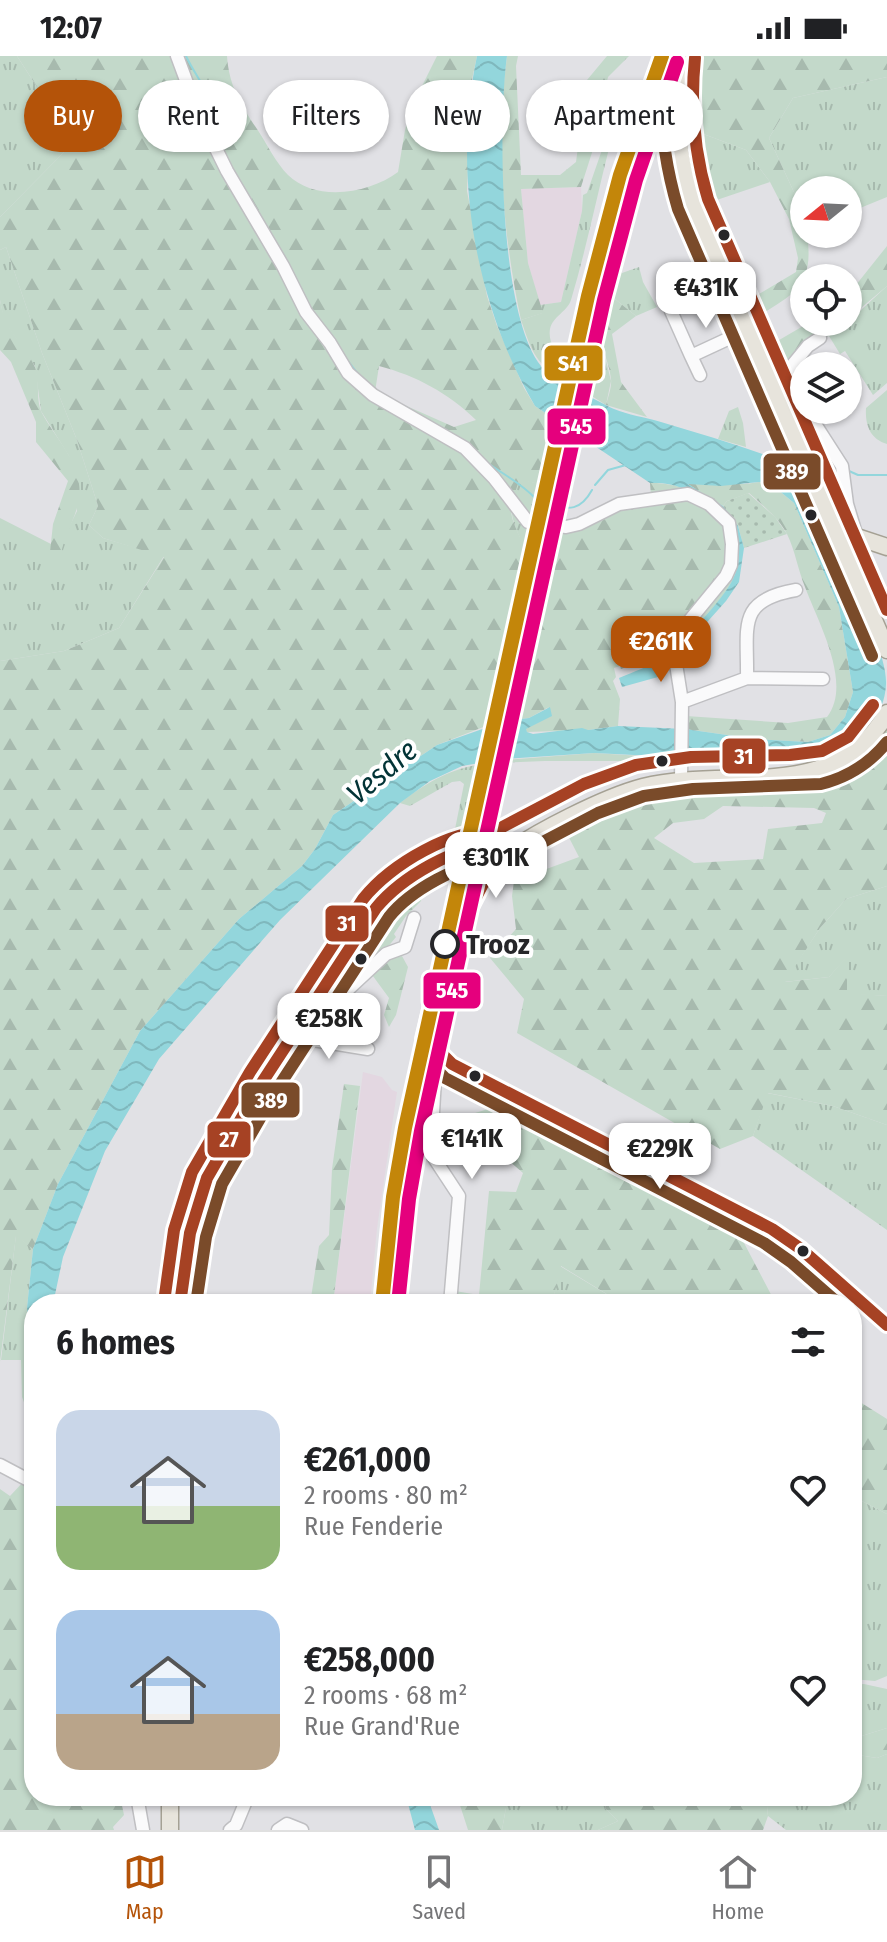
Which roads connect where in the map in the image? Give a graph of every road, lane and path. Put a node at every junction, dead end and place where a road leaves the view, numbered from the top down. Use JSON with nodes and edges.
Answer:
{"nodes":[{"id":1,"x":177,"y":56,"type":"edge"},
{"id":2,"x":679,"y":56,"type":"edge"},
{"id":3,"x":671,"y":311,"type":"dead end"},
{"id":4,"x":747,"y":330,"type":"junction"},
{"id":5,"x":820,"y":338,"type":"dead end"},
{"id":6,"x":691,"y":356,"type":"junction"},
{"id":7,"x":760,"y":360,"type":"junction"},
{"id":8,"x":785,"y":374,"type":"junction"},
{"id":9,"x":700,"y":375,"type":"dead end"},
{"id":10,"x":790,"y":382,"type":"edge"},
{"id":11,"x":815,"y":424,"type":"edge"},
{"id":12,"x":857,"y":537,"type":"junction"},
{"id":13,"x":839,"y":542,"type":"junction"},
{"id":14,"x":887,"y":547,"type":"edge"},
{"id":15,"x":796,"y":590,"type":"dead end"},
{"id":16,"x":887,"y":650,"type":"edge"},
{"id":17,"x":747,"y":678,"type":"junction"},
{"id":18,"x":823,"y":679,"type":"dead end"},
{"id":19,"x":682,"y":707,"type":"junction"},
{"id":20,"x":887,"y":713,"type":"edge"},
{"id":21,"x":681,"y":771,"type":"junction"},
{"id":22,"x":489,"y":858,"type":"junction"},
{"id":23,"x":414,"y":918,"type":"dead end"},
{"id":24,"x":319,"y":1007,"type":"junction"},
{"id":25,"x":300,"y":1035,"type":"junction"},
{"id":26,"x":368,"y":1049,"type":"dead end"},
{"id":27,"x":442,"y":1054,"type":"junction"},
{"id":28,"x":249,"y":1105,"type":"junction"},
{"id":29,"x":181,"y":1294,"type":"edge"},
{"id":30,"x":451,"y":1294,"type":"edge"},
{"id":31,"x":852,"y":1294,"type":"edge"},
{"id":32,"x":862,"y":1303,"type":"edge"},
{"id":33,"x":887,"y":1325,"type":"edge"},
{"id":34,"x":0,"y":1465,"type":"edge"},
{"id":35,"x":24,"y":1478,"type":"edge"},
{"id":36,"x":139,"y":1806,"type":"edge"},
{"id":37,"x":170,"y":1806,"type":"edge"},
{"id":38,"x":245,"y":1806,"type":"edge"},
{"id":39,"x":237,"y":1828,"type":"edge"},
{"id":40,"x":143,"y":1830,"type":"edge"},
{"id":41,"x":170,"y":1830,"type":"edge"},
{"id":42,"x":278,"y":1830,"type":"edge"},
{"id":43,"x":302,"y":1830,"type":"edge"}],
"edges":[{"from":1,"to":19,"type":"street"},
{"from":2,"to":4,"type":"main road"},
{"from":3,"to":6,"type":"street"},
{"from":4,"to":6,"type":"street"},
{"from":4,"to":7,"type":"main road"},
{"from":5,"to":8,"type":"street"},
{"from":6,"to":9,"type":"street"},
{"from":7,"to":8,"type":"street"},
{"from":7,"to":13,"type":"main road"},
{"from":8,"to":10,"type":"street"},
{"from":11,"to":12,"type":"street"},
{"from":12,"to":13,"type":"main road"},
{"from":12,"to":14,"type":"main road"},
{"from":13,"to":16,"type":"main road"},
{"from":15,"to":17,"type":"street"},
{"from":17,"to":18,"type":"street"},
{"from":17,"to":19,"type":"street"},
{"from":19,"to":21,"type":"street"},
{"from":20,"to":21,"type":"main road"},
{"from":21,"to":22,"type":"main road"},
{"from":22,"to":24,"type":"main road"},
{"from":22,"to":27,"type":"street"},
{"from":22,"to":28,"type":"main road"},
{"from":23,"to":24,"type":"street"},
{"from":24,"to":25,"type":"main road"},
{"from":25,"to":26,"type":"street"},
{"from":25,"to":28,"type":"main road"},
{"from":27,"to":30,"type":"street"},
{"from":27,"to":31,"type":"street"},
{"from":28,"to":29,"type":"main road"},
{"from":32,"to":33,"type":"street"},
{"from":34,"to":35,"type":"street"},
{"from":36,"to":40,"type":"street"},
{"from":37,"to":41,"type":"main road"},
{"from":38,"to":39,"type":"street"},
{"from":42,"to":43,"type":"street"}]}
